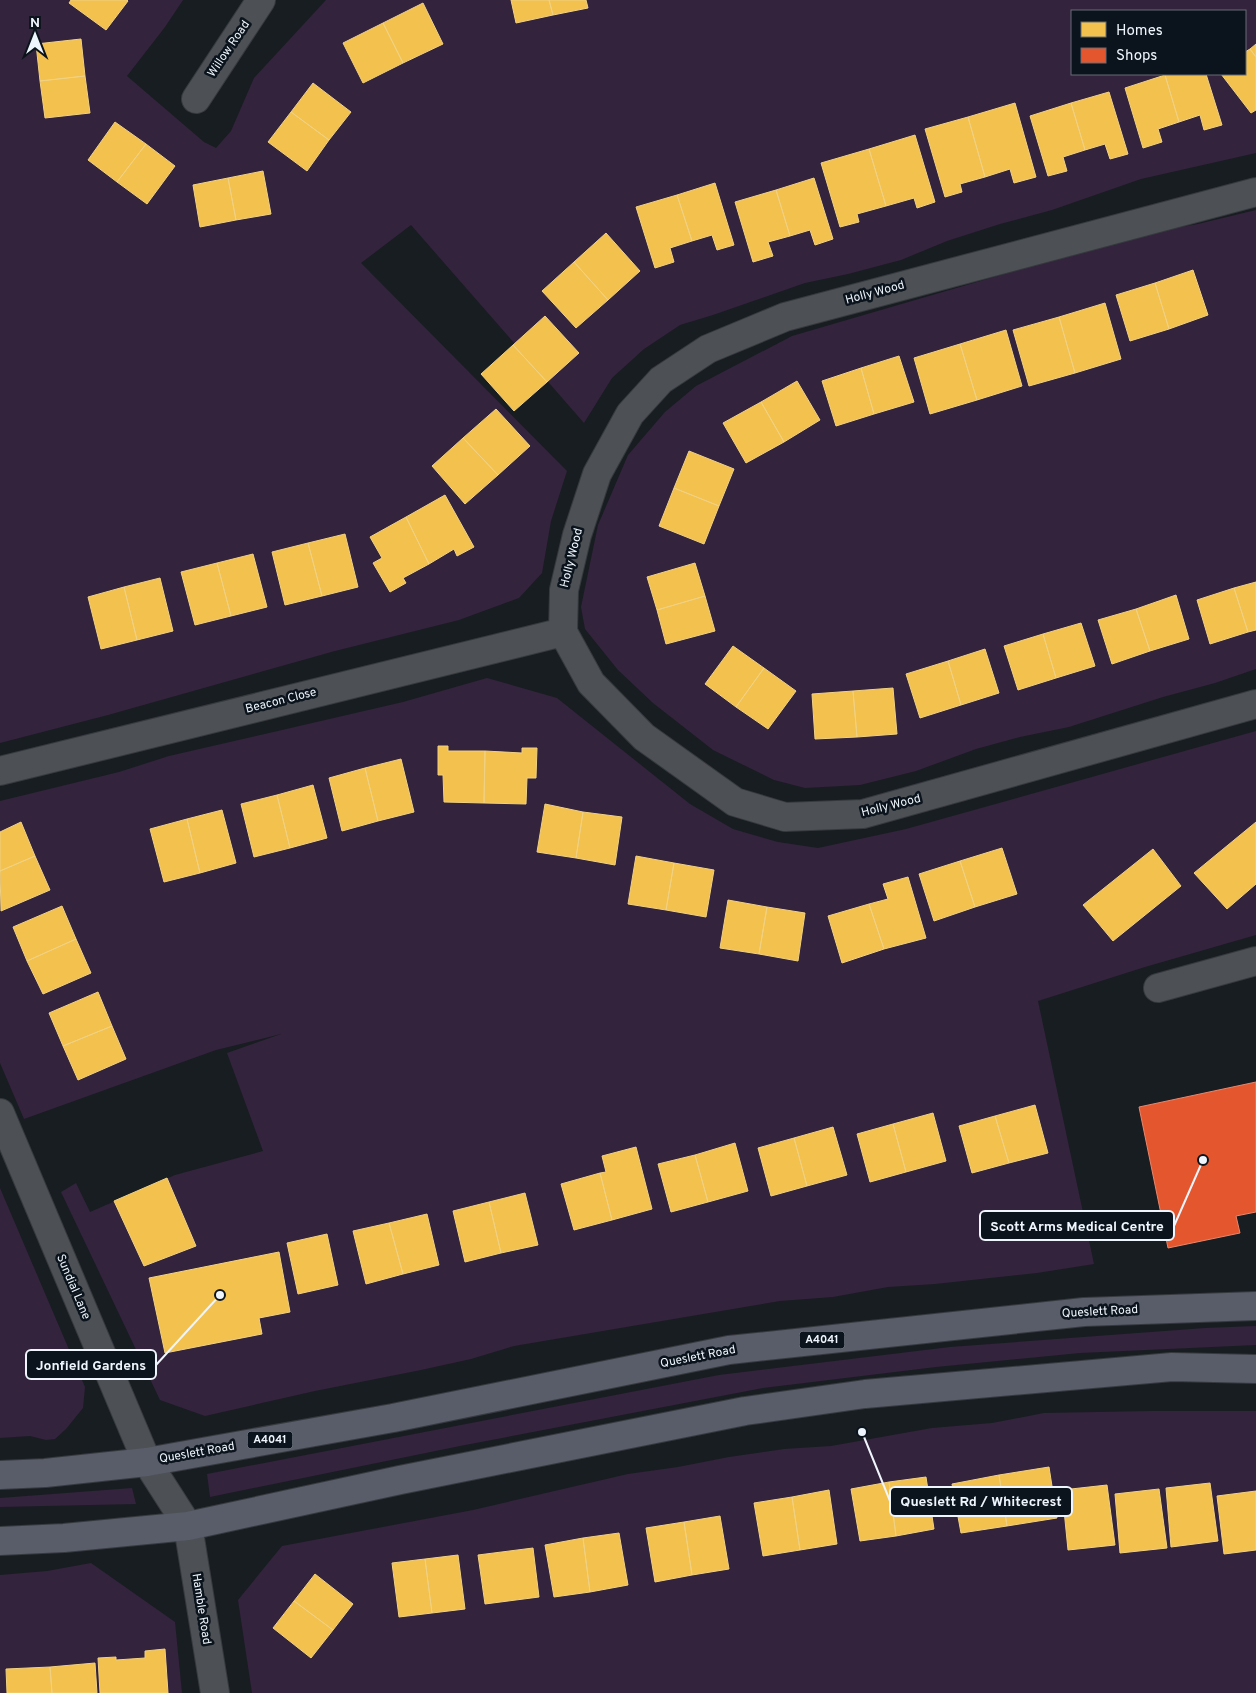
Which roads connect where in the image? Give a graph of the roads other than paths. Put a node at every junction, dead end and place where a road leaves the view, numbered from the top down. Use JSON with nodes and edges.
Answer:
{"nodes":[{"id":1,"x":261,"y":0,"type":"edge"},
{"id":2,"x":196,"y":99,"type":"dead end"},
{"id":3,"x":1256,"y":192,"type":"edge"},
{"id":4,"x":563,"y":632,"type":"junction"},
{"id":5,"x":1256,"y":704,"type":"edge"},
{"id":6,"x":0,"y":771,"type":"edge"},
{"id":7,"x":1256,"y":961,"type":"edge"},
{"id":8,"x":1158,"y":988,"type":"dead end"},
{"id":9,"x":0,"y":1113,"type":"edge"},
{"id":10,"x":1256,"y":1306,"type":"edge"},
{"id":11,"x":1256,"y":1369,"type":"edge"},
{"id":12,"x":147,"y":1462,"type":"junction"},
{"id":13,"x":0,"y":1476,"type":"edge"},
{"id":14,"x":188,"y":1526,"type":"junction"},
{"id":15,"x":0,"y":1541,"type":"edge"},
{"id":16,"x":215,"y":1693,"type":"edge"}],
"edges":[{"from":1,"to":2,"type":"street","name":"Willow Road"},
{"from":3,"to":4,"type":"street","name":"Holly Wood"},
{"from":4,"to":5,"type":"street","name":"Holly Wood"},
{"from":4,"to":6,"type":"street","name":"Beacon Close"},
{"from":7,"to":8,"type":"street"},
{"from":9,"to":12,"type":"street","name":"Sundial Lane"},
{"from":10,"to":12,"type":"highway","name":"Queslett Road","number":"A4041"},
{"from":11,"to":14,"type":"highway"},
{"from":12,"to":13,"type":"highway","name":"Queslett Road","number":"A4041"},
{"from":12,"to":14,"type":"street","name":"Queslett Road"},
{"from":14,"to":15,"type":"highway"},
{"from":14,"to":16,"type":"street","name":"Hamble Road"}]}
